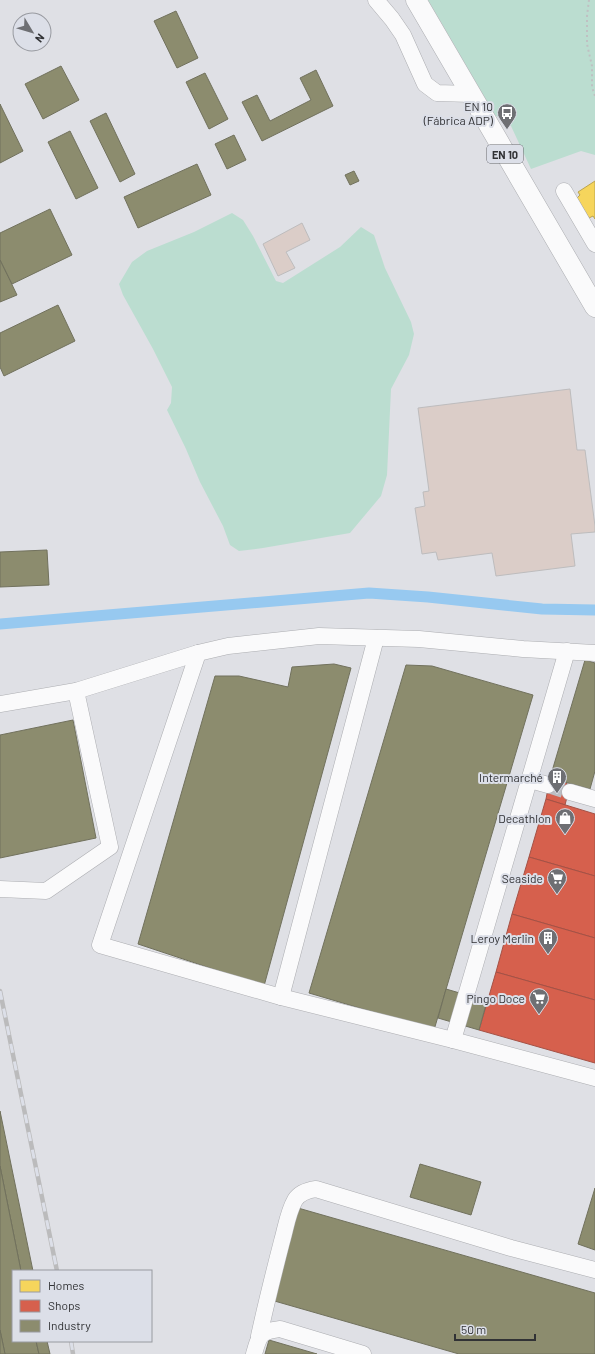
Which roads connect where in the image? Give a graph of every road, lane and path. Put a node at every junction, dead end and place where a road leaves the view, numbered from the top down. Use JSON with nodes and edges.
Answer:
{"nodes":[{"id":1,"x":376,"y":0,"type":"edge"},
{"id":2,"x":416,"y":0,"type":"edge"},
{"id":3,"x":589,"y":0,"type":"edge"},
{"id":4,"x":471,"y":94,"type":"junction"},
{"id":5,"x":595,"y":96,"type":"edge"},
{"id":6,"x":564,"y":191,"type":"dead end"},
{"id":7,"x":595,"y":244,"type":"edge"},
{"id":8,"x":595,"y":307,"type":"edge"},
{"id":9,"x":376,"y":638,"type":"junction"},
{"id":10,"x":567,"y":651,"type":"junction"},
{"id":11,"x":198,"y":653,"type":"junction"},
{"id":12,"x":595,"y":653,"type":"edge"},
{"id":13,"x":76,"y":690,"type":"junction"},
{"id":14,"x":0,"y":704,"type":"edge"},
{"id":15,"x":530,"y":780,"type":"junction"},
{"id":16,"x":548,"y":785,"type":"tunnel mouth"},
{"id":17,"x":570,"y":792,"type":"tunnel mouth"},
{"id":18,"x":595,"y":799,"type":"edge"},
{"id":19,"x":0,"y":889,"type":"edge"},
{"id":20,"x":281,"y":997,"type":"junction"},
{"id":21,"x":453,"y":1040,"type":"junction"},
{"id":22,"x":595,"y":1078,"type":"edge"},
{"id":23,"x":595,"y":1270,"type":"edge"},
{"id":24,"x":259,"y":1336,"type":"junction"},
{"id":25,"x":254,"y":1354,"type":"edge"},
{"id":26,"x":363,"y":1354,"type":"edge"}],
"edges":[{"from":1,"to":4,"type":"street"},
{"from":2,"to":4,"type":"main road","number":"EN 10"},
{"from":3,"to":5,"type":"path"},
{"from":4,"to":8,"type":"main road","number":"EN 10"},
{"from":6,"to":7,"type":"street"},
{"from":9,"to":10,"type":"street"},
{"from":9,"to":11,"type":"street"},
{"from":9,"to":20,"type":"street"},
{"from":10,"to":12,"type":"street"},
{"from":10,"to":15,"type":"street"},
{"from":11,"to":13,"type":"street"},
{"from":11,"to":20,"type":"street"},
{"from":13,"to":14,"type":"street"},
{"from":13,"to":19,"type":"street"},
{"from":15,"to":16,"type":"street"},
{"from":15,"to":21,"type":"street"},
{"from":17,"to":18,"type":"street"},
{"from":20,"to":21,"type":"street"},
{"from":21,"to":22,"type":"street"},
{"from":23,"to":24,"type":"street"},
{"from":24,"to":25,"type":"street"},
{"from":24,"to":26,"type":"street"}]}
